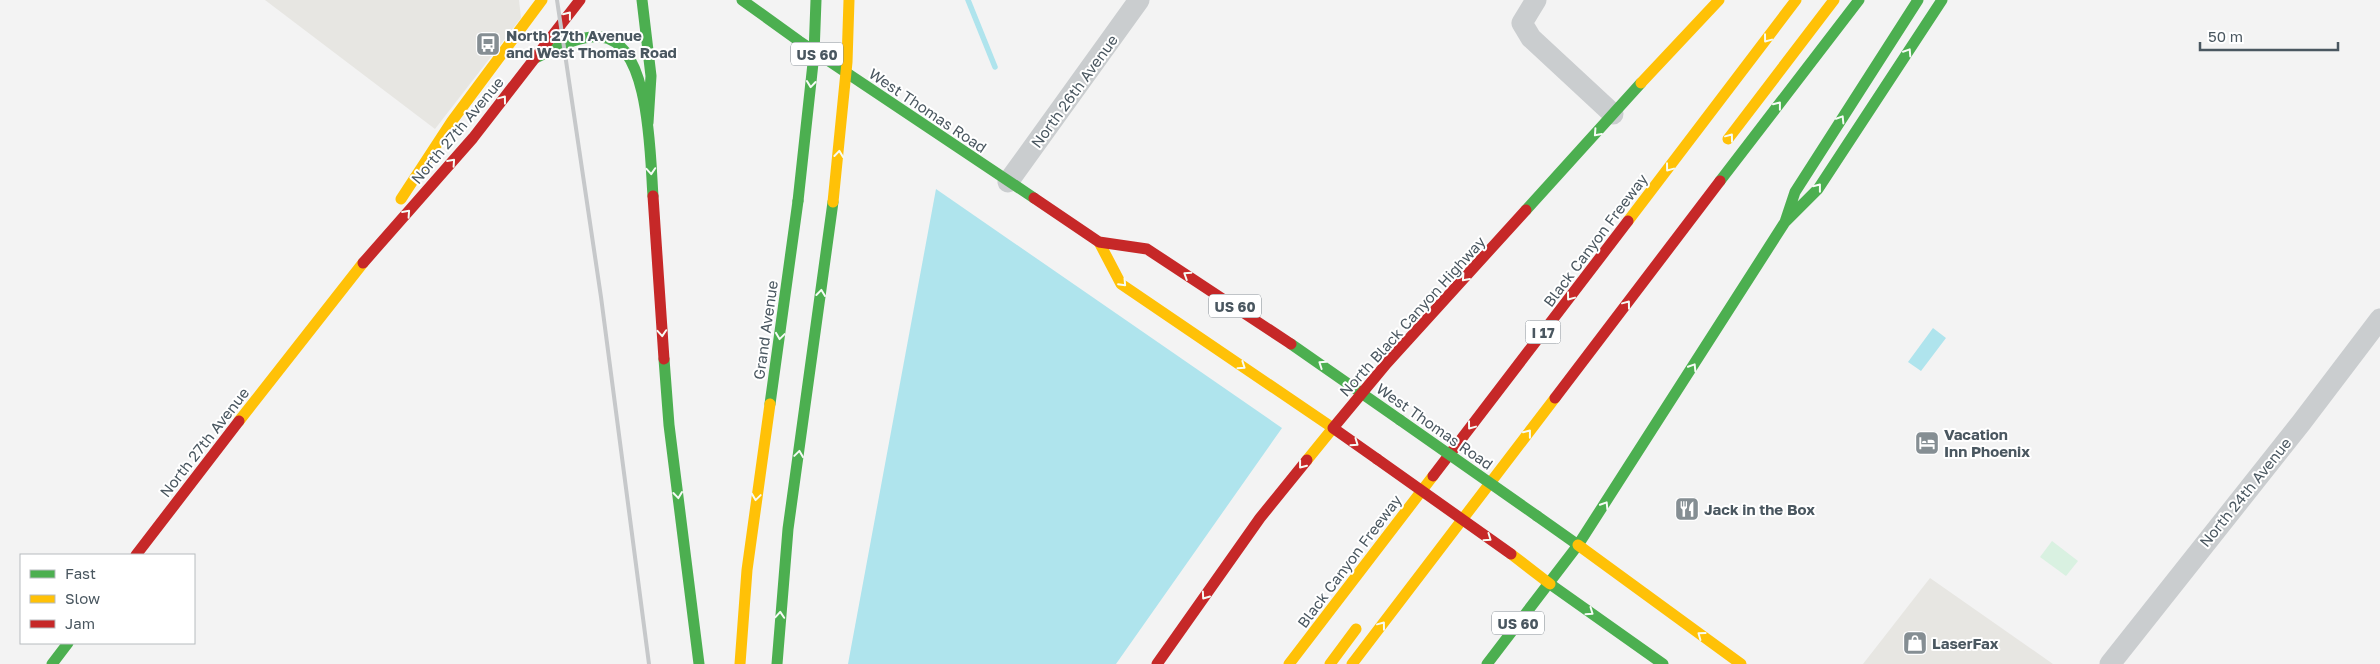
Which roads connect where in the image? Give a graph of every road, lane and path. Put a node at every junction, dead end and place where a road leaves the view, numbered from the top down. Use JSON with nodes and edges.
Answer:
{"nodes":[{"id":1,"x":542,"y":0,"type":"edge"},
{"id":2,"x":580,"y":0,"type":"edge"},
{"id":3,"x":642,"y":0,"type":"edge"},
{"id":4,"x":742,"y":0,"type":"edge"},
{"id":5,"x":816,"y":0,"type":"edge"},
{"id":6,"x":849,"y":0,"type":"edge"},
{"id":7,"x":1140,"y":0,"type":"edge"},
{"id":8,"x":1536,"y":0,"type":"edge"},
{"id":9,"x":1704,"y":0,"type":"edge"},
{"id":10,"x":1719,"y":0,"type":"edge"},
{"id":11,"x":1796,"y":0,"type":"edge"},
{"id":12,"x":1834,"y":0,"type":"edge"},
{"id":13,"x":1859,"y":0,"type":"edge"},
{"id":14,"x":1918,"y":0,"type":"edge"},
{"id":15,"x":1942,"y":0,"type":"edge"},
{"id":16,"x":535,"y":58,"type":"junction"},
{"id":17,"x":1641,"y":83,"type":"junction"},
{"id":18,"x":1614,"y":114,"type":"junction"},
{"id":19,"x":648,"y":123,"type":"junction"},
{"id":20,"x":1722,"y":148,"type":"dead end"},
{"id":21,"x":1008,"y":182,"type":"junction"},
{"id":22,"x":1785,"y":222,"type":"junction"},
{"id":23,"x":1099,"y":242,"type":"junction"},
{"id":24,"x":352,"y":275,"type":"junction"},
{"id":25,"x":2376,"y":332,"type":"edge"},
{"id":26,"x":1362,"y":393,"type":"junction"},
{"id":27,"x":1333,"y":428,"type":"junction"},
{"id":28,"x":1484,"y":462,"type":"dead end"},
{"id":29,"x":1466,"y":485,"type":"dead end"},
{"id":30,"x":1454,"y":500,"type":"dead end"},
{"id":31,"x":1442,"y":516,"type":"dead end"},
{"id":32,"x":1578,"y":545,"type":"junction"},
{"id":33,"x":137,"y":554,"type":"edge"},
{"id":34,"x":1550,"y":584,"type":"junction"},
{"id":35,"x":1365,"y":617,"type":"dead end"},
{"id":36,"x":67,"y":644,"type":"edge"},
{"id":37,"x":52,"y":664,"type":"edge"},
{"id":38,"x":699,"y":664,"type":"edge"},
{"id":39,"x":740,"y":664,"type":"edge"},
{"id":40,"x":777,"y":664,"type":"edge"},
{"id":41,"x":1157,"y":664,"type":"edge"},
{"id":42,"x":1289,"y":664,"type":"edge"},
{"id":43,"x":1330,"y":664,"type":"edge"},
{"id":44,"x":1352,"y":664,"type":"edge"},
{"id":45,"x":1487,"y":664,"type":"edge"},
{"id":46,"x":1663,"y":664,"type":"edge"},
{"id":47,"x":1741,"y":664,"type":"edge"},
{"id":48,"x":2110,"y":664,"type":"edge"}],
"edges":[{"from":1,"to":24,"type":"main road","name":"North 27th Avenue"},
{"from":16,"to":2,"type":"main road","name":"North 27th Avenue","one_way":true},
{"from":3,"to":19,"type":"main road"},
{"from":4,"to":21,"type":"main road","name":"West Thomas Road","number":"US 60"},
{"from":5,"to":39,"type":"main road","name":"Grand Avenue","one_way":true,"bridge":true},
{"from":40,"to":6,"type":"main road","one_way":true,"bridge":true},
{"from":7,"to":21,"type":"street","name":"North 26th Avenue"},
{"from":8,"to":18,"type":"street"},
{"from":9,"to":17,"type":"main road","name":"North Black Canyon Highway"},
{"from":10,"to":17,"type":"main road"},
{"from":11,"to":42,"type":"main road","name":"Black Canyon Freeway","number":"I 17","one_way":true},
{"from":20,"to":12,"type":"main road","one_way":true},
{"from":44,"to":13,"type":"main road","one_way":true},
{"from":22,"to":14,"type":"main road","one_way":true},
{"from":22,"to":15,"type":"main road","one_way":true},
{"from":16,"to":19,"type":"main road"},
{"from":24,"to":16,"type":"main road","name":"North 27th Avenue","one_way":true},
{"from":17,"to":18,"type":"main road","name":"North Black Canyon Highway"},
{"from":18,"to":26,"type":"main road","name":"North Black Canyon Highway","one_way":true},
{"from":19,"to":38,"type":"main road","one_way":true},
{"from":21,"to":23,"type":"main road","name":"West Thomas Road","number":"US 60"},
{"from":32,"to":22,"type":"main road","one_way":true},
{"from":26,"to":23,"type":"main road","name":"West Thomas Road","number":"US 60","one_way":true},
{"from":23,"to":27,"type":"main road","name":"West Thomas Road","number":"US 60","one_way":true},
{"from":24,"to":33,"type":"main road","name":"North 27th Avenue"},
{"from":25,"to":48,"type":"street","name":"North 24th Avenue"},
{"from":26,"to":27,"type":"main road","name":"North Black Canyon Highway"},
{"from":26,"to":32,"type":"main road","name":"West Thomas Road","number":"US 60","bridge":true},
{"from":27,"to":34,"type":"main road","name":"West Thomas Road","one_way":true,"bridge":true},
{"from":27,"to":41,"type":"main road","name":"North Black Canyon Highway","one_way":true},
{"from":28,"to":29,"type":"main road"},
{"from":30,"to":31,"type":"main road"},
{"from":32,"to":34,"type":"main road","number":"US 60"},
{"from":47,"to":32,"type":"main road","name":"West Thomas Road","one_way":true},
{"from":34,"to":45,"type":"main road","number":"US 60"},
{"from":34,"to":46,"type":"main road","name":"West Thomas Road","one_way":true},
{"from":35,"to":43,"type":"main road"},
{"from":36,"to":37,"type":"main road"}]}
